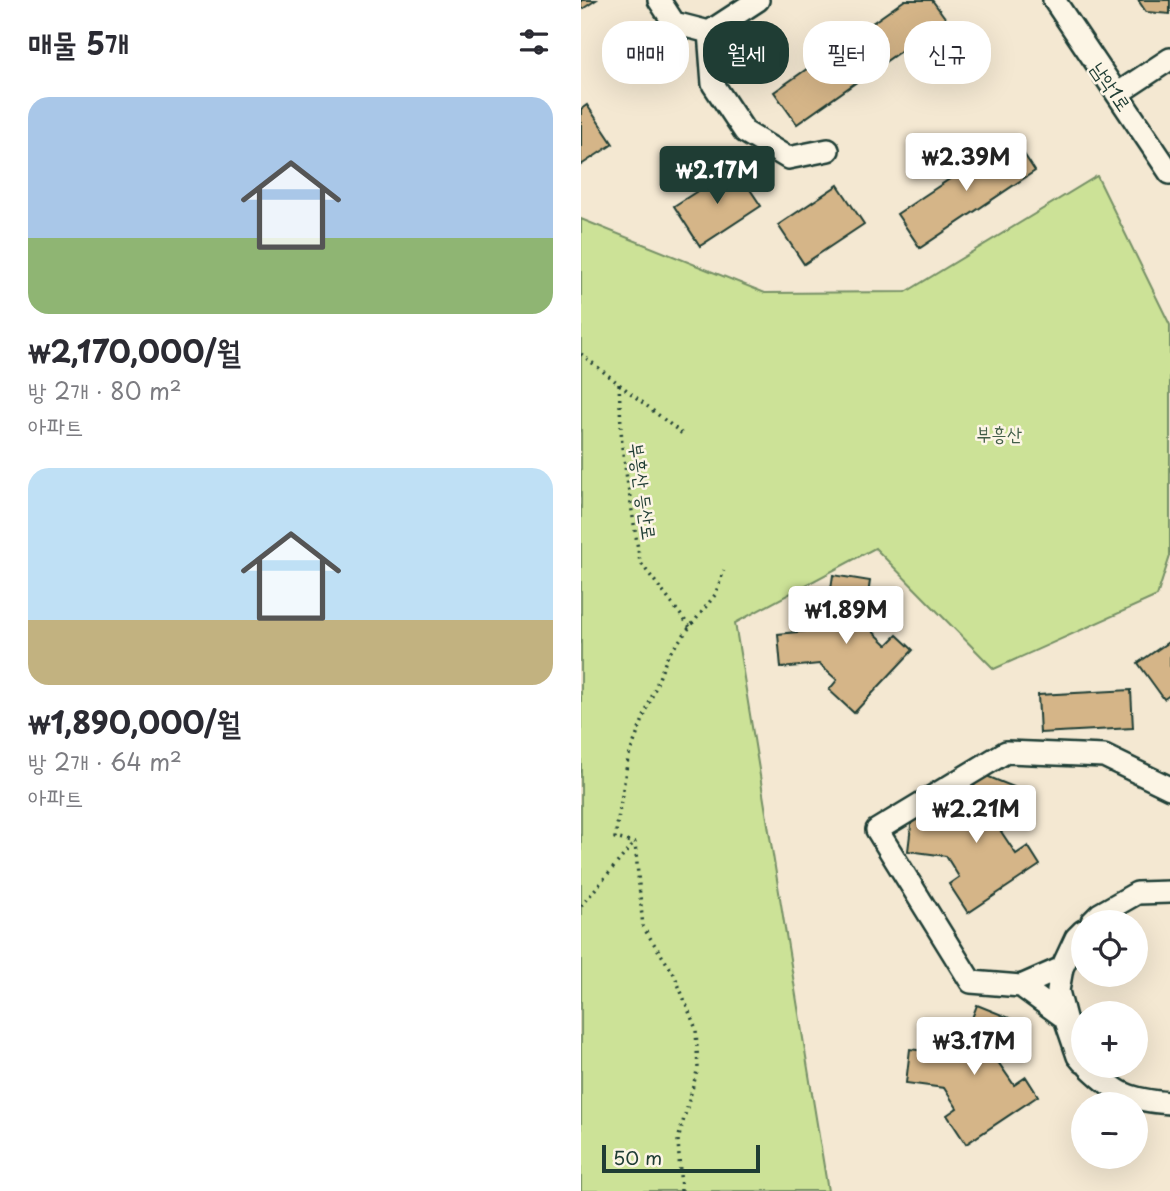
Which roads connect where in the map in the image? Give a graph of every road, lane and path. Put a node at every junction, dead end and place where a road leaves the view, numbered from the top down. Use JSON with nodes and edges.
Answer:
{"nodes":[{"id":1,"x":659,"y":0,"type":"edge"},
{"id":2,"x":758,"y":0,"type":"edge"},
{"id":3,"x":1054,"y":0,"type":"edge"},
{"id":4,"x":726,"y":21,"type":"edge"},
{"id":5,"x":703,"y":30,"type":"edge"},
{"id":6,"x":1170,"y":59,"type":"edge"},
{"id":7,"x":713,"y":84,"type":"edge"},
{"id":8,"x":1117,"y":94,"type":"junction"},
{"id":9,"x":828,"y":150,"type":"dead end"},
{"id":10,"x":1170,"y":173,"type":"edge"},
{"id":11,"x":581,"y":354,"type":"edge"},
{"id":12,"x":619,"y":384,"type":"junction"},
{"id":13,"x":685,"y":436,"type":"dead end"},
{"id":14,"x":724,"y":570,"type":"dead end"},
{"id":15,"x":690,"y":627,"type":"junction"},
{"id":16,"x":1170,"y":788,"type":"edge"},
{"id":17,"x":635,"y":843,"type":"junction"},
{"id":18,"x":1170,"y":892,"type":"edge"},
{"id":19,"x":581,"y":906,"type":"edge"},
{"id":20,"x":1107,"y":910,"type":"edge"},
{"id":21,"x":1071,"y":949,"type":"edge"},
{"id":22,"x":1062,"y":968,"type":"junction"},
{"id":23,"x":1021,"y":986,"type":"junction"},
{"id":24,"x":1065,"y":1017,"type":"junction"},
{"id":25,"x":1071,"y":1036,"type":"edge"},
{"id":26,"x":1100,"y":1078,"type":"edge"},
{"id":27,"x":1170,"y":1103,"type":"edge"},
{"id":28,"x":681,"y":1191,"type":"edge"}],
"edges":[{"from":1,"to":5,"type":"street"},
{"from":2,"to":4,"type":"street"},
{"from":3,"to":8,"type":"street","name":"남악1로"},
{"from":6,"to":8,"type":"street"},
{"from":7,"to":9,"type":"street"},
{"from":8,"to":10,"type":"street","name":"남악1로"},
{"from":11,"to":12,"type":"path","name":"부흥산 등산로"},
{"from":12,"to":13,"type":"path","name":"부흥산 등산로"},
{"from":12,"to":15,"type":"path","name":"부흥산 등산로"},
{"from":14,"to":15,"type":"path"},
{"from":15,"to":17,"type":"path"},
{"from":16,"to":23,"type":"street"},
{"from":17,"to":19,"type":"path"},
{"from":17,"to":28,"type":"path"},
{"from":18,"to":20,"type":"street"},
{"from":21,"to":22,"type":"street"},
{"from":22,"to":23,"type":"street"},
{"from":22,"to":24,"type":"street"},
{"from":23,"to":24,"type":"street"},
{"from":24,"to":25,"type":"street"},
{"from":26,"to":27,"type":"street"}]}
